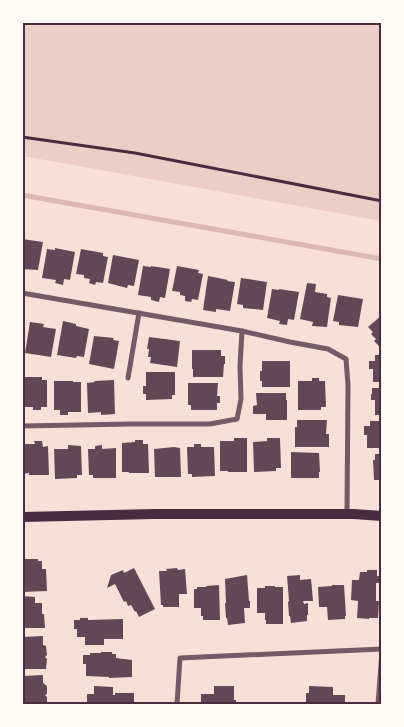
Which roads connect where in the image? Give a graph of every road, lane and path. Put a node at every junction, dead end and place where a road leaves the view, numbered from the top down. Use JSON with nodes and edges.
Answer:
{"nodes":[{"id":1,"x":22,"y":137,"type":"edge"},
{"id":2,"x":382,"y":200,"type":"edge"},
{"id":3,"x":22,"y":293,"type":"edge"},
{"id":4,"x":138,"y":313,"type":"junction"},
{"id":5,"x":242,"y":331,"type":"junction"},
{"id":6,"x":128,"y":378,"type":"dead end"},
{"id":7,"x":22,"y":426,"type":"edge"},
{"id":8,"x":347,"y":514,"type":"junction"},
{"id":9,"x":382,"y":516,"type":"edge"},
{"id":10,"x":22,"y":517,"type":"edge"},
{"id":11,"x":382,"y":650,"type":"edge"},
{"id":12,"x":177,"y":704,"type":"edge"},
{"id":13,"x":378,"y":704,"type":"edge"}],
"edges":[{"from":1,"to":2,"type":"path"},
{"from":3,"to":4,"type":"street"},
{"from":4,"to":5,"type":"street"},
{"from":4,"to":6,"type":"street"},
{"from":5,"to":7,"type":"street"},
{"from":5,"to":8,"type":"street"},
{"from":8,"to":9,"type":"main road"},
{"from":8,"to":10,"type":"main road"},
{"from":11,"to":12,"type":"street"},
{"from":11,"to":13,"type":"street"}]}
